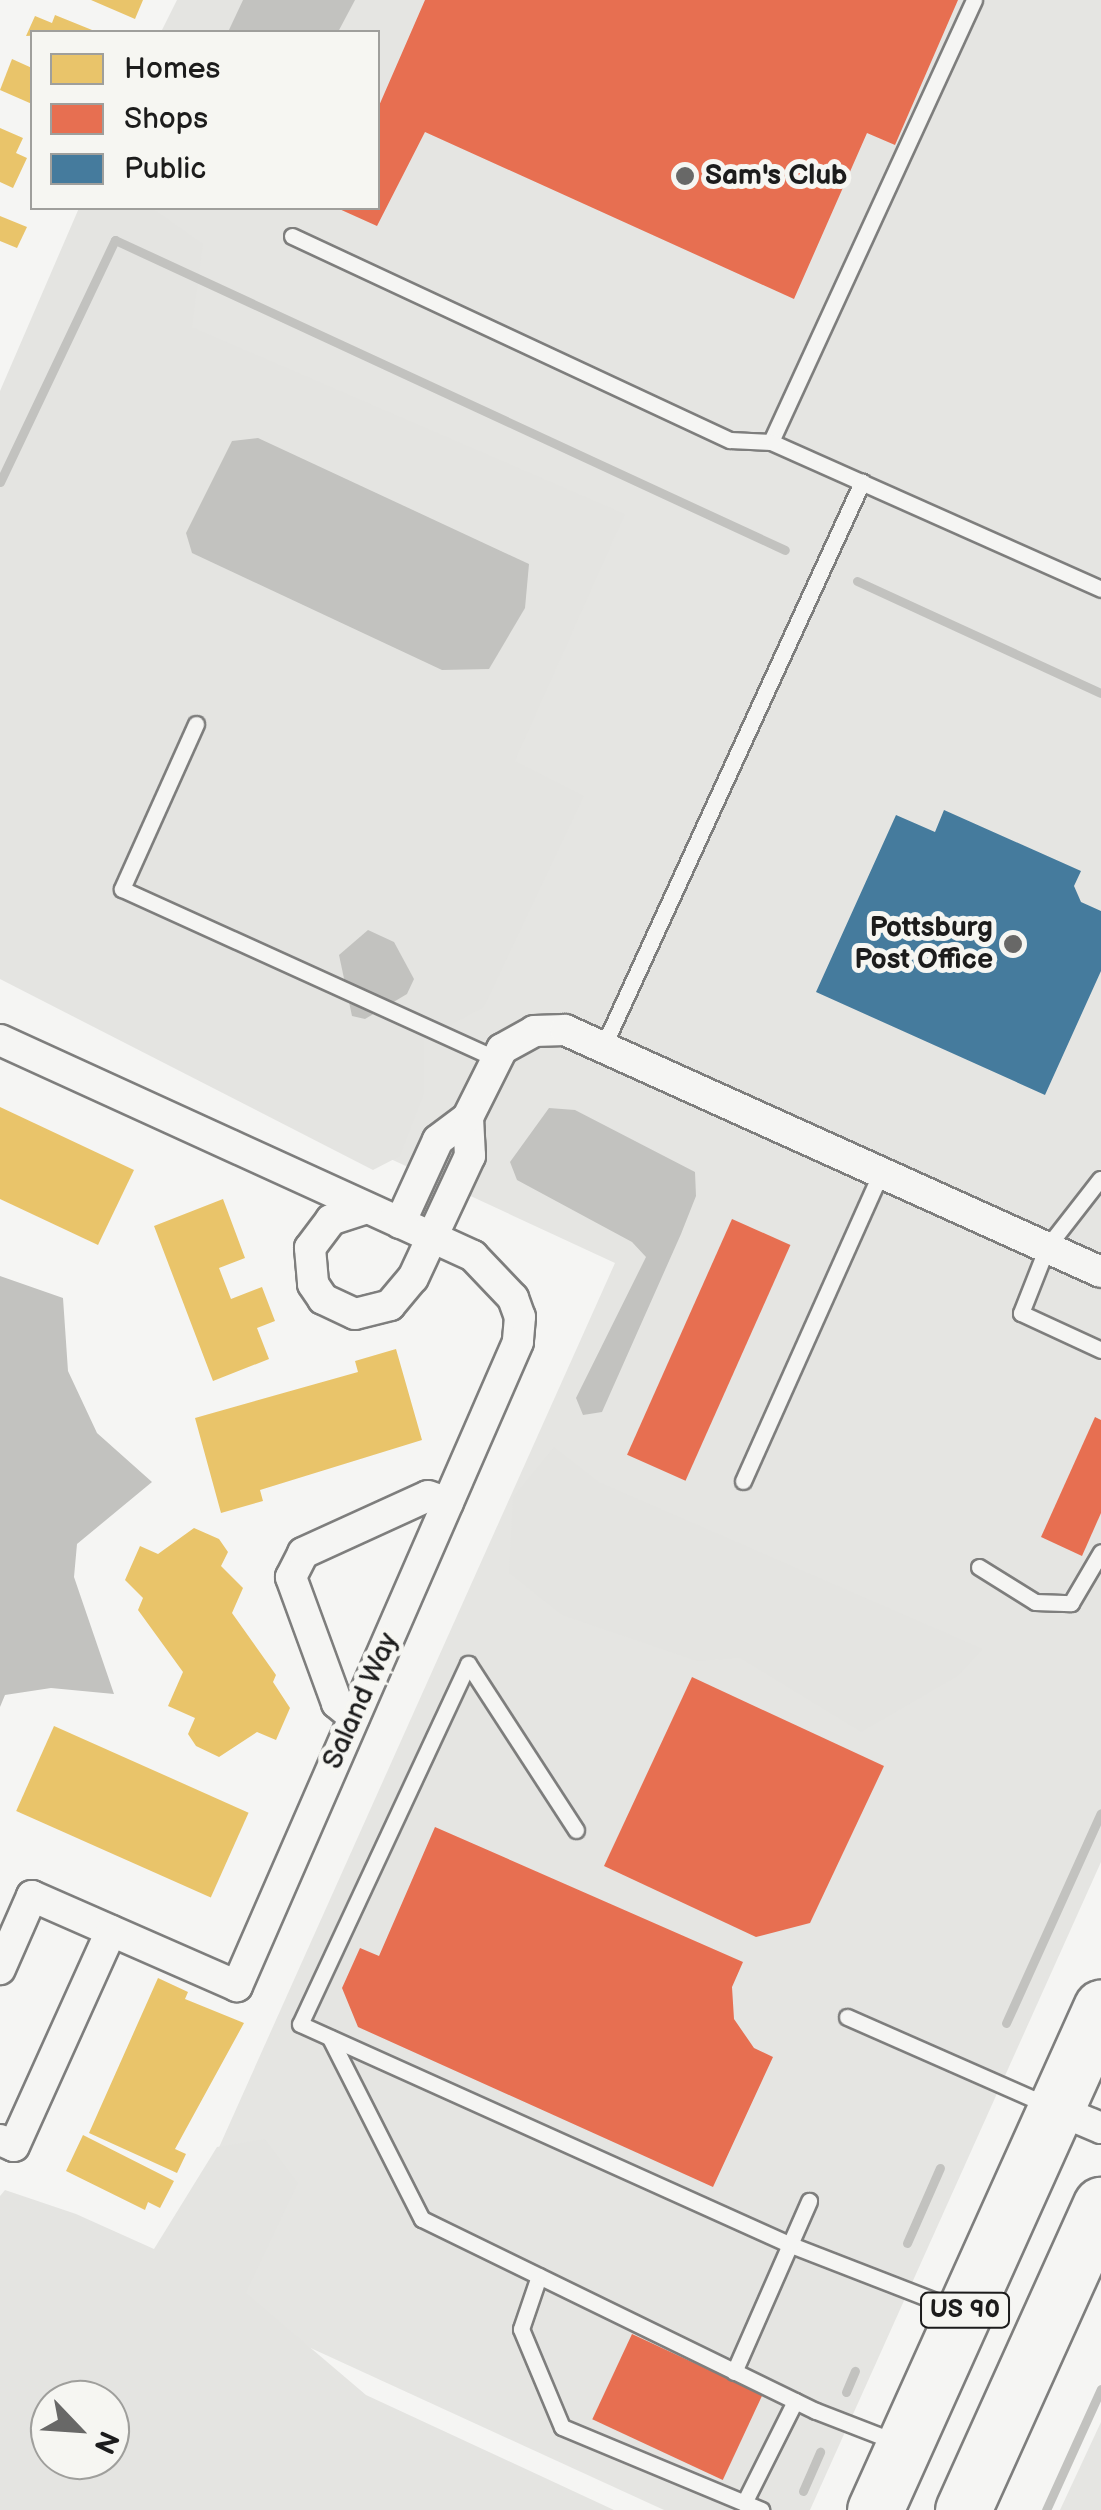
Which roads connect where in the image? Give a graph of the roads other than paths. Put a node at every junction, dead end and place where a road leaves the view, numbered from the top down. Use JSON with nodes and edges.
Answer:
{"nodes":[{"id":1,"x":974,"y":0,"type":"edge"},
{"id":2,"x":292,"y":236,"type":"dead end"},
{"id":3,"x":770,"y":442,"type":"junction"},
{"id":4,"x":862,"y":482,"type":"junction"},
{"id":5,"x":1101,"y":589,"type":"edge"},
{"id":6,"x":196,"y":724,"type":"dead end"},
{"id":7,"x":0,"y":1040,"type":"edge"},
{"id":8,"x":603,"y":1047,"type":"junction"},
{"id":9,"x":497,"y":1059,"type":"junction"},
{"id":10,"x":468,"y":1117,"type":"junction"},
{"id":11,"x":881,"y":1172,"type":"junction"},
{"id":12,"x":1100,"y":1179,"type":"edge"},
{"id":13,"x":367,"y":1208,"type":"junction"},
{"id":14,"x":400,"y":1223,"type":"junction"},
{"id":15,"x":433,"y":1238,"type":"junction"},
{"id":16,"x":1047,"y":1247,"type":"junction"},
{"id":17,"x":1101,"y":1272,"type":"edge"},
{"id":18,"x":1101,"y":1350,"type":"edge"},
{"id":19,"x":743,"y":1481,"type":"dead end"},
{"id":20,"x":448,"y":1502,"type":"junction"},
{"id":21,"x":1101,"y":1552,"type":"edge"},
{"id":22,"x":979,"y":1567,"type":"dead end"},
{"id":23,"x":354,"y":1717,"type":"junction"},
{"id":24,"x":576,"y":1830,"type":"dead end"},
{"id":25,"x":111,"y":1931,"type":"junction"},
{"id":26,"x":0,"y":1968,"type":"edge"},
{"id":27,"x":1101,"y":2008,"type":"edge"},
{"id":28,"x":847,"y":2016,"type":"dead end"},
{"id":29,"x":329,"y":2037,"type":"junction"},
{"id":30,"x":1078,"y":2119,"type":"edge"},
{"id":31,"x":0,"y":2140,"type":"edge"},
{"id":32,"x":809,"y":2201,"type":"dead end"},
{"id":33,"x":1101,"y":2205,"type":"edge"},
{"id":34,"x":791,"y":2245,"type":"junction"},
{"id":35,"x":539,"y":2276,"type":"junction"},
{"id":36,"x":964,"y":2313,"type":"junction"},
{"id":37,"x":734,"y":2372,"type":"junction"},
{"id":38,"x":795,"y":2402,"type":"junction"},
{"id":39,"x":904,"y":2445,"type":"junction"},
{"id":40,"x":744,"y":2503,"type":"junction"},
{"id":41,"x":761,"y":2510,"type":"edge"},
{"id":42,"x":875,"y":2510,"type":"edge"},
{"id":43,"x":963,"y":2510,"type":"edge"}],
"edges":[{"from":1,"to":3,"type":"lane"},
{"from":2,"to":3,"type":"lane"},
{"from":3,"to":4,"type":"lane"},
{"from":4,"to":5,"type":"lane"},
{"from":4,"to":8,"type":"lane"},
{"from":6,"to":9,"type":"lane"},
{"from":7,"to":13,"type":"street","name":"Saland Way"},
{"from":8,"to":9,"type":"street"},
{"from":8,"to":11,"type":"street"},
{"from":9,"to":10,"type":"street"},
{"from":10,"to":14,"type":"street"},
{"from":10,"to":15,"type":"street"},
{"from":11,"to":16,"type":"street"},
{"from":11,"to":19,"type":"lane"},
{"from":12,"to":16,"type":"lane"},
{"from":13,"to":14,"type":"street","name":"Saland Way"},
{"from":13,"to":15,"type":"street"},
{"from":14,"to":15,"type":"street","name":"Saland Way"},
{"from":15,"to":20,"type":"street","name":"Saland Way"},
{"from":16,"to":17,"type":"street"},
{"from":16,"to":18,"type":"lane"},
{"from":20,"to":23,"type":"street","name":"Saland Way"},
{"from":20,"to":23,"type":"street"},
{"from":21,"to":22,"type":"lane"},
{"from":23,"to":25,"type":"street","name":"Saland Way"},
{"from":24,"to":29,"type":"lane"},
{"from":25,"to":26,"type":"street","name":"Saland Way"},
{"from":25,"to":31,"type":"street"},
{"from":27,"to":30,"type":"highway","number":"US 90"},
{"from":28,"to":30,"type":"lane"},
{"from":29,"to":34,"type":"lane"},
{"from":29,"to":35,"type":"lane"},
{"from":30,"to":36,"type":"highway","number":"US 90"},
{"from":32,"to":34,"type":"lane"},
{"from":33,"to":43,"type":"highway","number":"US 90"},
{"from":34,"to":36,"type":"lane"},
{"from":34,"to":37,"type":"lane"},
{"from":35,"to":37,"type":"lane"},
{"from":35,"to":40,"type":"lane"},
{"from":36,"to":39,"type":"highway","number":"US 90"},
{"from":37,"to":38,"type":"lane"},
{"from":38,"to":39,"type":"lane"},
{"from":38,"to":40,"type":"lane"},
{"from":39,"to":42,"type":"highway","number":"US 90"},
{"from":40,"to":41,"type":"lane"}]}
